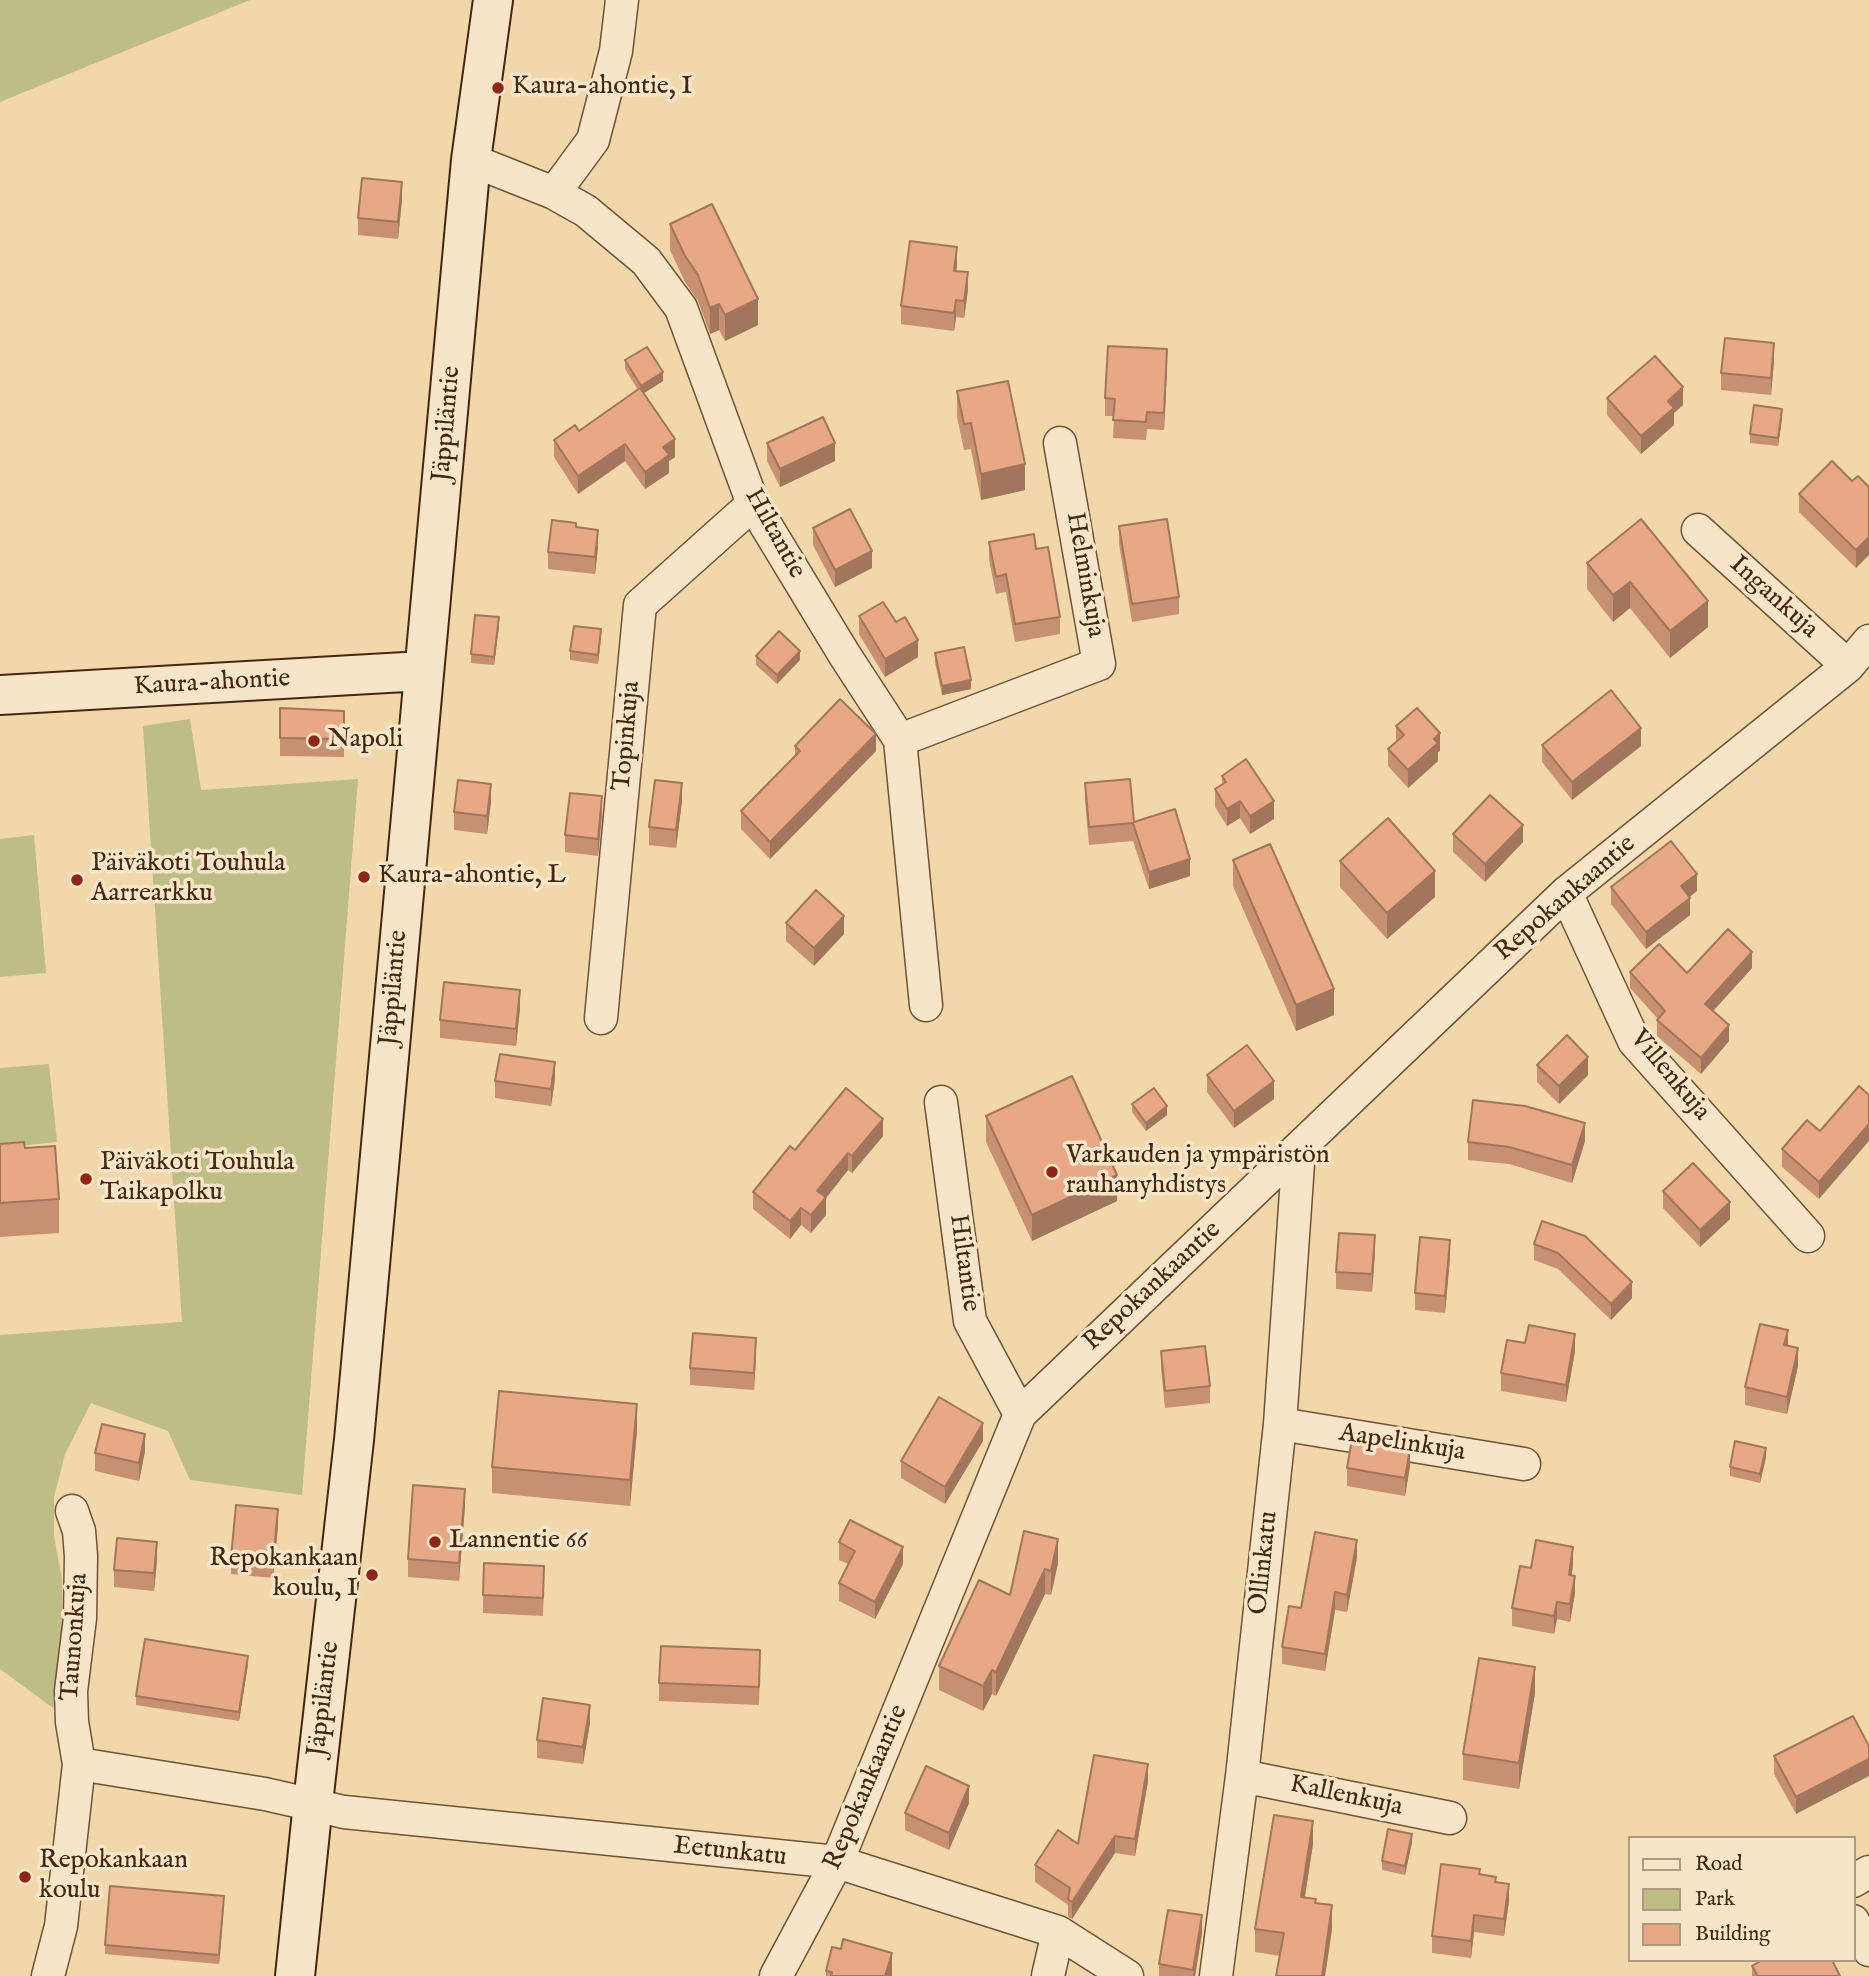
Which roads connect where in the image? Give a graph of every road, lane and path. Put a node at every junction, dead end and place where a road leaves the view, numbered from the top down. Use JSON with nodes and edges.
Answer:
{"nodes":[{"id":1,"x":493,"y":0,"type":"edge"},
{"id":2,"x":622,"y":0,"type":"edge"},
{"id":3,"x":471,"y":160,"type":"junction"},
{"id":4,"x":554,"y":193,"type":"junction"},
{"id":5,"x":1060,"y":443,"type":"dead end"},
{"id":6,"x":753,"y":505,"type":"junction"},
{"id":7,"x":1698,"y":530,"type":"dead end"},
{"id":8,"x":1869,"y":641,"type":"edge"},
{"id":9,"x":1848,"y":666,"type":"junction"},
{"id":10,"x":423,"y":671,"type":"junction"},
{"id":11,"x":0,"y":695,"type":"edge"},
{"id":12,"x":900,"y":740,"type":"junction"},
{"id":13,"x":1566,"y":893,"type":"junction"},
{"id":14,"x":926,"y":1005,"type":"dead end"},
{"id":15,"x":601,"y":1018,"type":"dead end"},
{"id":16,"x":941,"y":1102,"type":"dead end"},
{"id":17,"x":1299,"y":1149,"type":"junction"},
{"id":18,"x":1808,"y":1236,"type":"dead end"},
{"id":19,"x":1020,"y":1414,"type":"junction"},
{"id":20,"x":1280,"y":1424,"type":"junction"},
{"id":21,"x":1524,"y":1464,"type":"dead end"},
{"id":22,"x":72,"y":1511,"type":"dead end"},
{"id":23,"x":79,"y":1764,"type":"junction"},
{"id":24,"x":1242,"y":1776,"type":"junction"},
{"id":25,"x":313,"y":1803,"type":"junction"},
{"id":26,"x":1450,"y":1818,"type":"dead end"},
{"id":27,"x":837,"y":1863,"type":"junction"},
{"id":28,"x":1855,"y":1925,"type":"edge"},
{"id":29,"x":1058,"y":1932,"type":"junction"},
{"id":30,"x":1869,"y":1950,"type":"edge"},
{"id":31,"x":48,"y":1976,"type":"edge"},
{"id":32,"x":295,"y":1976,"type":"edge"},
{"id":33,"x":776,"y":1976,"type":"edge"},
{"id":34,"x":1048,"y":1976,"type":"edge"},
{"id":35,"x":1126,"y":1976,"type":"edge"},
{"id":36,"x":1216,"y":1976,"type":"edge"}],
"edges":[{"from":1,"to":3,"type":"main road","name":"Jäppiläntie"},
{"from":2,"to":4,"type":"street"},
{"from":3,"to":4,"type":"street","name":"Hiltantie"},
{"from":3,"to":10,"type":"main road","name":"Jäppiläntie"},
{"from":4,"to":6,"type":"street","name":"Hiltantie"},
{"from":5,"to":12,"type":"street","name":"Helminkuja"},
{"from":6,"to":12,"type":"street","name":"Hiltantie"},
{"from":6,"to":15,"type":"street","name":"Topinkuja"},
{"from":7,"to":9,"type":"street","name":"Ingankuja"},
{"from":8,"to":9,"type":"street","name":"Repokankaantie"},
{"from":9,"to":13,"type":"street","name":"Repokankaantie"},
{"from":10,"to":11,"type":"main road","name":"Kaura-ahontie"},
{"from":10,"to":25,"type":"main road","name":"Jäppiläntie"},
{"from":12,"to":14,"type":"street","name":"Hiltantie"},
{"from":13,"to":17,"type":"street","name":"Repokankaantie"},
{"from":13,"to":18,"type":"street","name":"Villenkuja"},
{"from":16,"to":19,"type":"street","name":"Hiltantie"},
{"from":17,"to":19,"type":"street","name":"Repokankaantie"},
{"from":17,"to":20,"type":"street","name":"Ollinkatu"},
{"from":19,"to":27,"type":"street","name":"Repokankaantie"},
{"from":20,"to":21,"type":"street","name":"Aapelinkuja"},
{"from":20,"to":24,"type":"street","name":"Ollinkatu"},
{"from":22,"to":23,"type":"street","name":"Taunonkuja"},
{"from":23,"to":25,"type":"street"},
{"from":23,"to":31,"type":"street","name":"Taunonkuja"},
{"from":24,"to":26,"type":"street","name":"Kallenkuja"},
{"from":24,"to":36,"type":"street","name":"Ollinkatu"},
{"from":25,"to":27,"type":"street","name":"Eetunkatu"},
{"from":25,"to":32,"type":"main road","name":"Jäppiläntie"},
{"from":27,"to":29,"type":"street","name":"Eetunkatu"},
{"from":27,"to":33,"type":"street","name":"Repokankaantie"},
{"from":28,"to":30,"type":"street"},
{"from":29,"to":34,"type":"street"},
{"from":29,"to":35,"type":"street","name":"Eetunkatu"}]}
